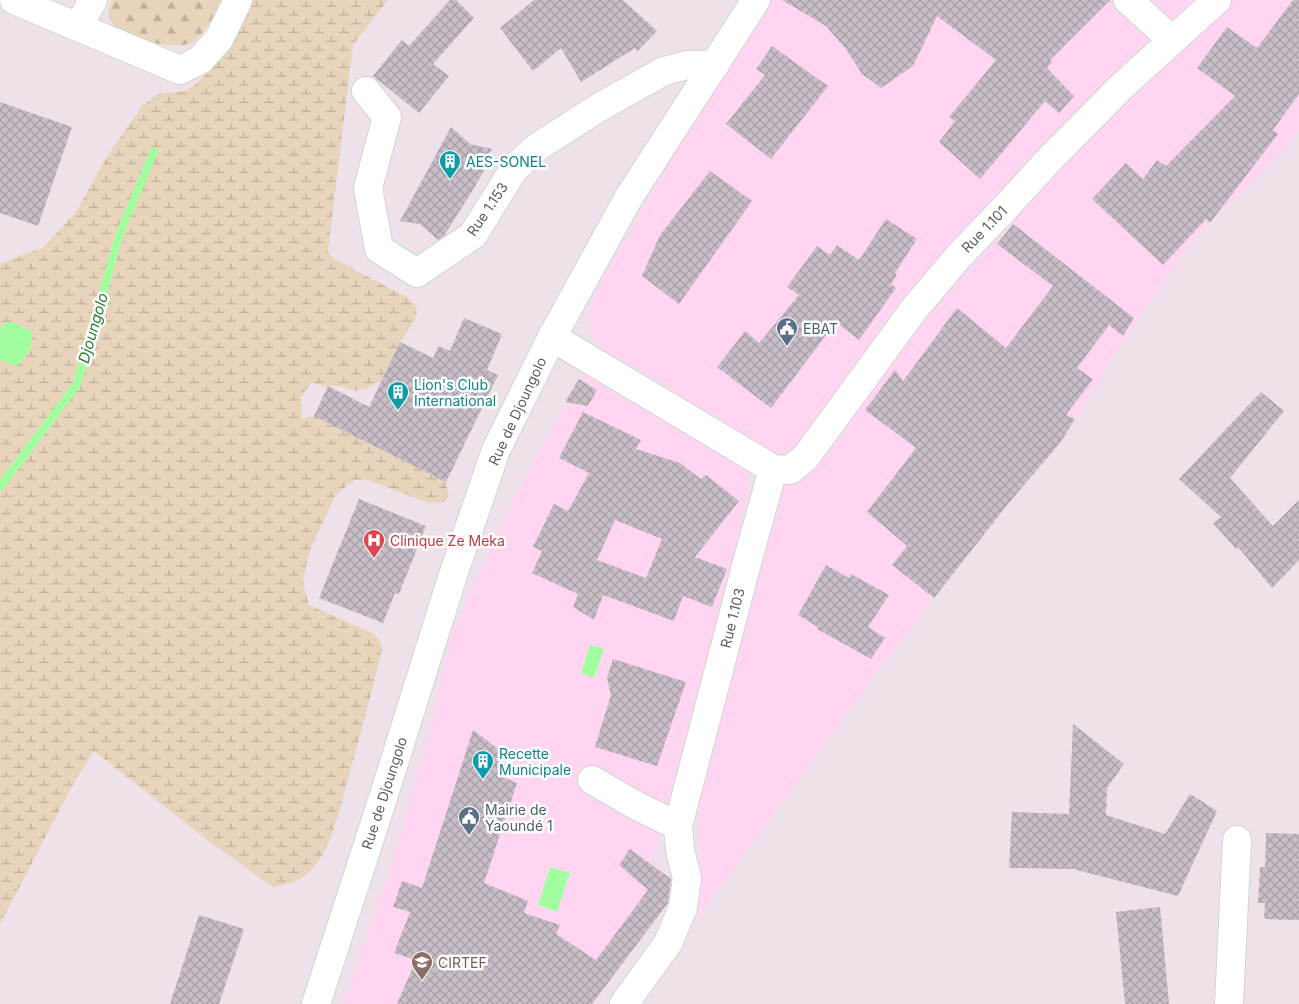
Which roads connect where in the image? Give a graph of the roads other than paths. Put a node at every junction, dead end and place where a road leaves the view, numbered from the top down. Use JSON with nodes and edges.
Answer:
{"nodes":[{"id":1,"x":14,"y":0,"type":"edge"},
{"id":2,"x":93,"y":0,"type":"edge"},
{"id":3,"x":238,"y":0,"type":"edge"},
{"id":4,"x":756,"y":0,"type":"edge"},
{"id":5,"x":1128,"y":0,"type":"edge"},
{"id":6,"x":1217,"y":0,"type":"edge"},
{"id":7,"x":78,"y":28,"type":"junction"},
{"id":8,"x":1172,"y":40,"type":"junction"},
{"id":9,"x":715,"y":65,"type":"junction"},
{"id":10,"x":366,"y":91,"type":"dead end"},
{"id":11,"x":552,"y":337,"type":"junction"},
{"id":12,"x":773,"y":469,"type":"junction"},
{"id":13,"x":592,"y":780,"type":"dead end"},
{"id":14,"x":678,"y":826,"type":"junction"},
{"id":15,"x":1238,"y":840,"type":"dead end"},
{"id":16,"x":316,"y":1004,"type":"edge"},
{"id":17,"x":624,"y":1004,"type":"edge"},
{"id":18,"x":1229,"y":1004,"type":"edge"}],
"edges":[{"from":1,"to":7,"type":"street"},
{"from":2,"to":7,"type":"street"},
{"from":3,"to":7,"type":"street"},
{"from":4,"to":9,"type":"street","name":"Rue de Djoungolo"},
{"from":5,"to":8,"type":"street"},
{"from":6,"to":8,"type":"street","name":"Rue 1.101"},
{"from":8,"to":12,"type":"street","name":"Rue 1.101"},
{"from":9,"to":10,"type":"street","name":"Rue 1.153"},
{"from":9,"to":11,"type":"street","name":"Rue de Djoungolo"},
{"from":11,"to":12,"type":"street"},
{"from":11,"to":16,"type":"street","name":"Rue de Djoungolo"},
{"from":12,"to":14,"type":"street","name":"Rue 1.103"},
{"from":13,"to":14,"type":"street"},
{"from":14,"to":17,"type":"street","name":"Rue 1.103"},
{"from":15,"to":18,"type":"street"}]}
